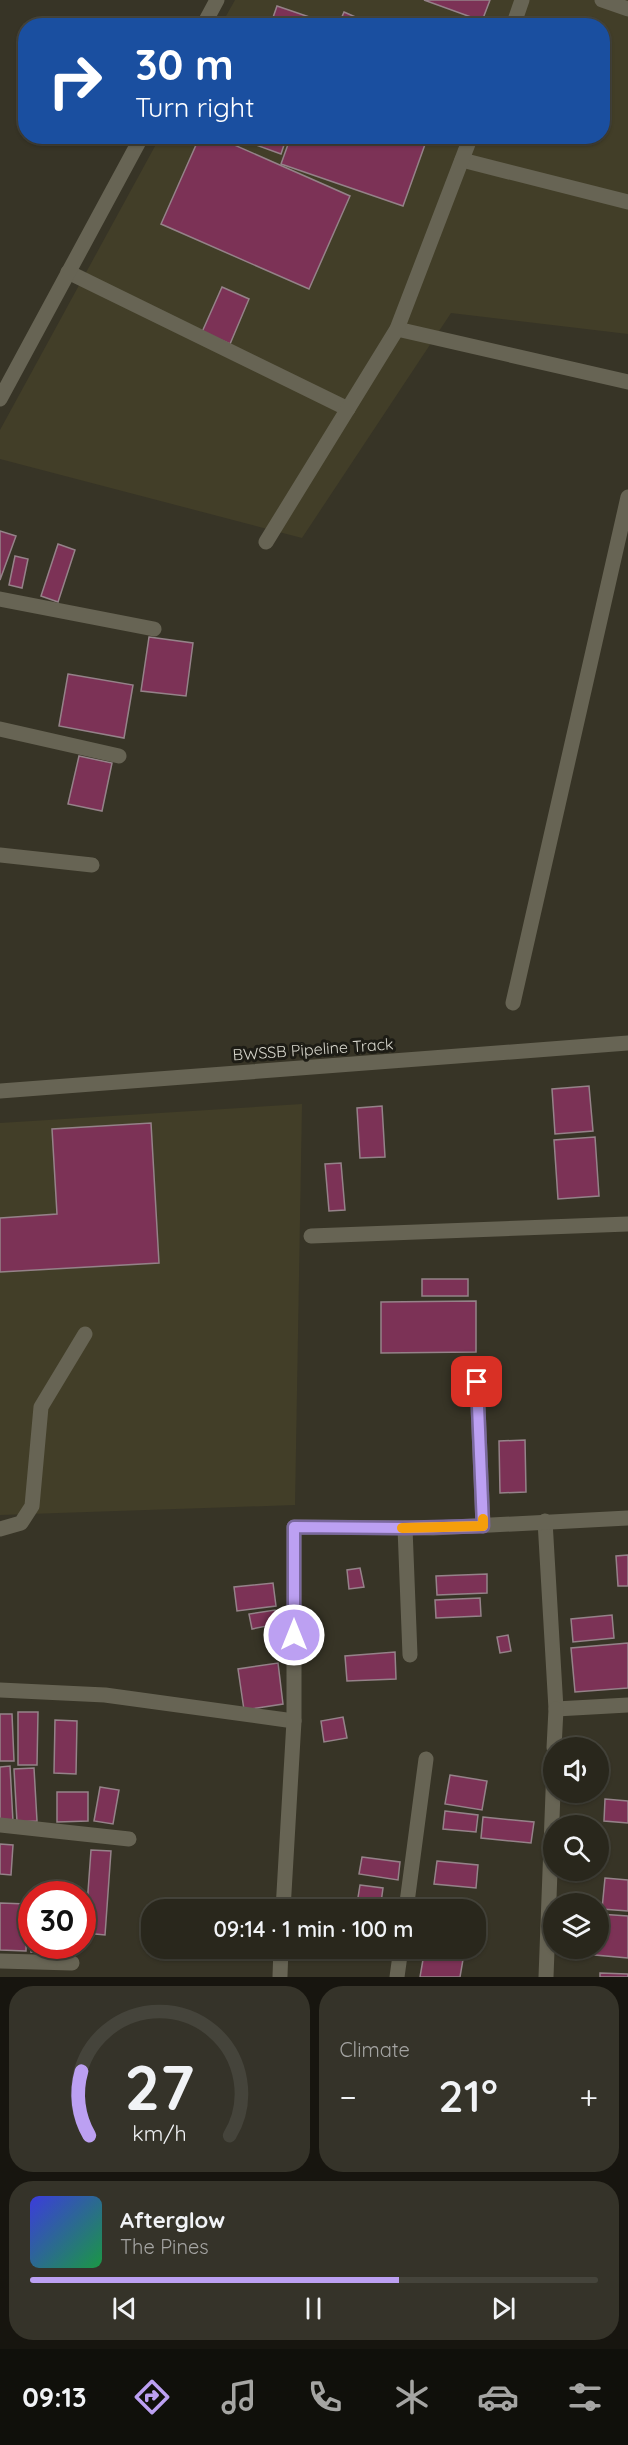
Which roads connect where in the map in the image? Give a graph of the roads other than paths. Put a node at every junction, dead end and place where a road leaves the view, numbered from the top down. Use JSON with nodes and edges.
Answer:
{"nodes":[{"id":1,"x":218,"y":0,"type":"edge"},
{"id":2,"x":522,"y":0,"type":"edge"},
{"id":3,"x":602,"y":0,"type":"edge"},
{"id":4,"x":628,"y":9,"type":"edge"},
{"id":5,"x":208,"y":18,"type":"edge"},
{"id":6,"x":516,"y":18,"type":"edge"},
{"id":7,"x":138,"y":144,"type":"edge"},
{"id":8,"x":468,"y":144,"type":"edge"},
{"id":9,"x":462,"y":160,"type":"junction"},
{"id":10,"x":628,"y":202,"type":"edge"},
{"id":11,"x":68,"y":272,"type":"junction"},
{"id":12,"x":398,"y":329,"type":"junction"},
{"id":13,"x":628,"y":382,"type":"edge"},
{"id":14,"x":0,"y":399,"type":"edge"},
{"id":15,"x":348,"y":409,"type":"junction"},
{"id":16,"x":628,"y":497,"type":"edge"},
{"id":17,"x":266,"y":542,"type":"dead end"},
{"id":18,"x":0,"y":599,"type":"edge"},
{"id":19,"x":154,"y":629,"type":"dead end"},
{"id":20,"x":0,"y":729,"type":"edge"},
{"id":21,"x":119,"y":756,"type":"dead end"},
{"id":22,"x":0,"y":855,"type":"edge"},
{"id":23,"x":92,"y":865,"type":"dead end"},
{"id":24,"x":513,"y":1003,"type":"dead end"},
{"id":25,"x":628,"y":1043,"type":"edge"},
{"id":26,"x":0,"y":1091,"type":"edge"},
{"id":27,"x":628,"y":1224,"type":"edge"},
{"id":28,"x":311,"y":1236,"type":"dead end"},
{"id":29,"x":85,"y":1334,"type":"dead end"},
{"id":30,"x":477,"y":1382,"type":"dead end"},
{"id":31,"x":628,"y":1518,"type":"edge"},
{"id":32,"x":545,"y":1521,"type":"junction"},
{"id":33,"x":483,"y":1526,"type":"junction"},
{"id":34,"x":405,"y":1528,"type":"junction"},
{"id":35,"x":0,"y":1530,"type":"edge"},
{"id":36,"x":410,"y":1655,"type":"dead end"},
{"id":37,"x":0,"y":1690,"type":"edge"},
{"id":38,"x":628,"y":1706,"type":"edge"},
{"id":39,"x":556,"y":1709,"type":"junction"},
{"id":40,"x":294,"y":1720,"type":"junction"},
{"id":41,"x":555,"y":1737,"type":"edge"},
{"id":42,"x":426,"y":1759,"type":"dead end"},
{"id":43,"x":553,"y":1803,"type":"edge"},
{"id":44,"x":0,"y":1825,"type":"edge"},
{"id":45,"x":129,"y":1839,"type":"dead end"},
{"id":46,"x":284,"y":1899,"type":"edge"},
{"id":47,"x":407,"y":1899,"type":"edge"},
{"id":48,"x":281,"y":1959,"type":"edge"},
{"id":49,"x":399,"y":1959,"type":"edge"},
{"id":50,"x":0,"y":1961,"type":"edge"},
{"id":51,"x":72,"y":1963,"type":"dead end"},
{"id":52,"x":280,"y":1976,"type":"edge"},
{"id":53,"x":397,"y":1977,"type":"edge"},
{"id":54,"x":546,"y":1977,"type":"edge"}],
"edges":[{"from":1,"to":5,"type":"street"},
{"from":2,"to":6,"type":"street"},
{"from":3,"to":4,"type":"street"},
{"from":7,"to":11,"type":"street"},
{"from":8,"to":9,"type":"street"},
{"from":9,"to":10,"type":"street"},
{"from":9,"to":12,"type":"street"},
{"from":11,"to":14,"type":"street"},
{"from":11,"to":15,"type":"street"},
{"from":12,"to":13,"type":"street"},
{"from":12,"to":15,"type":"street"},
{"from":15,"to":17,"type":"street"},
{"from":16,"to":24,"type":"street"},
{"from":18,"to":19,"type":"street"},
{"from":20,"to":21,"type":"street"},
{"from":22,"to":23,"type":"street"},
{"from":25,"to":26,"type":"street","name":"BWSSB Pipeline Track"},
{"from":27,"to":28,"type":"street"},
{"from":29,"to":35,"type":"street"},
{"from":30,"to":33,"type":"street"},
{"from":31,"to":32,"type":"street"},
{"from":32,"to":33,"type":"street"},
{"from":32,"to":39,"type":"street"},
{"from":33,"to":34,"type":"street"},
{"from":34,"to":36,"type":"street"},
{"from":34,"to":40,"type":"street"},
{"from":37,"to":40,"type":"street"},
{"from":38,"to":39,"type":"street"},
{"from":39,"to":41,"type":"street"},
{"from":40,"to":46,"type":"street"},
{"from":42,"to":47,"type":"street"},
{"from":43,"to":54,"type":"street"},
{"from":44,"to":45,"type":"street"},
{"from":48,"to":52,"type":"street"},
{"from":49,"to":53,"type":"street"},
{"from":50,"to":51,"type":"street"}]}
